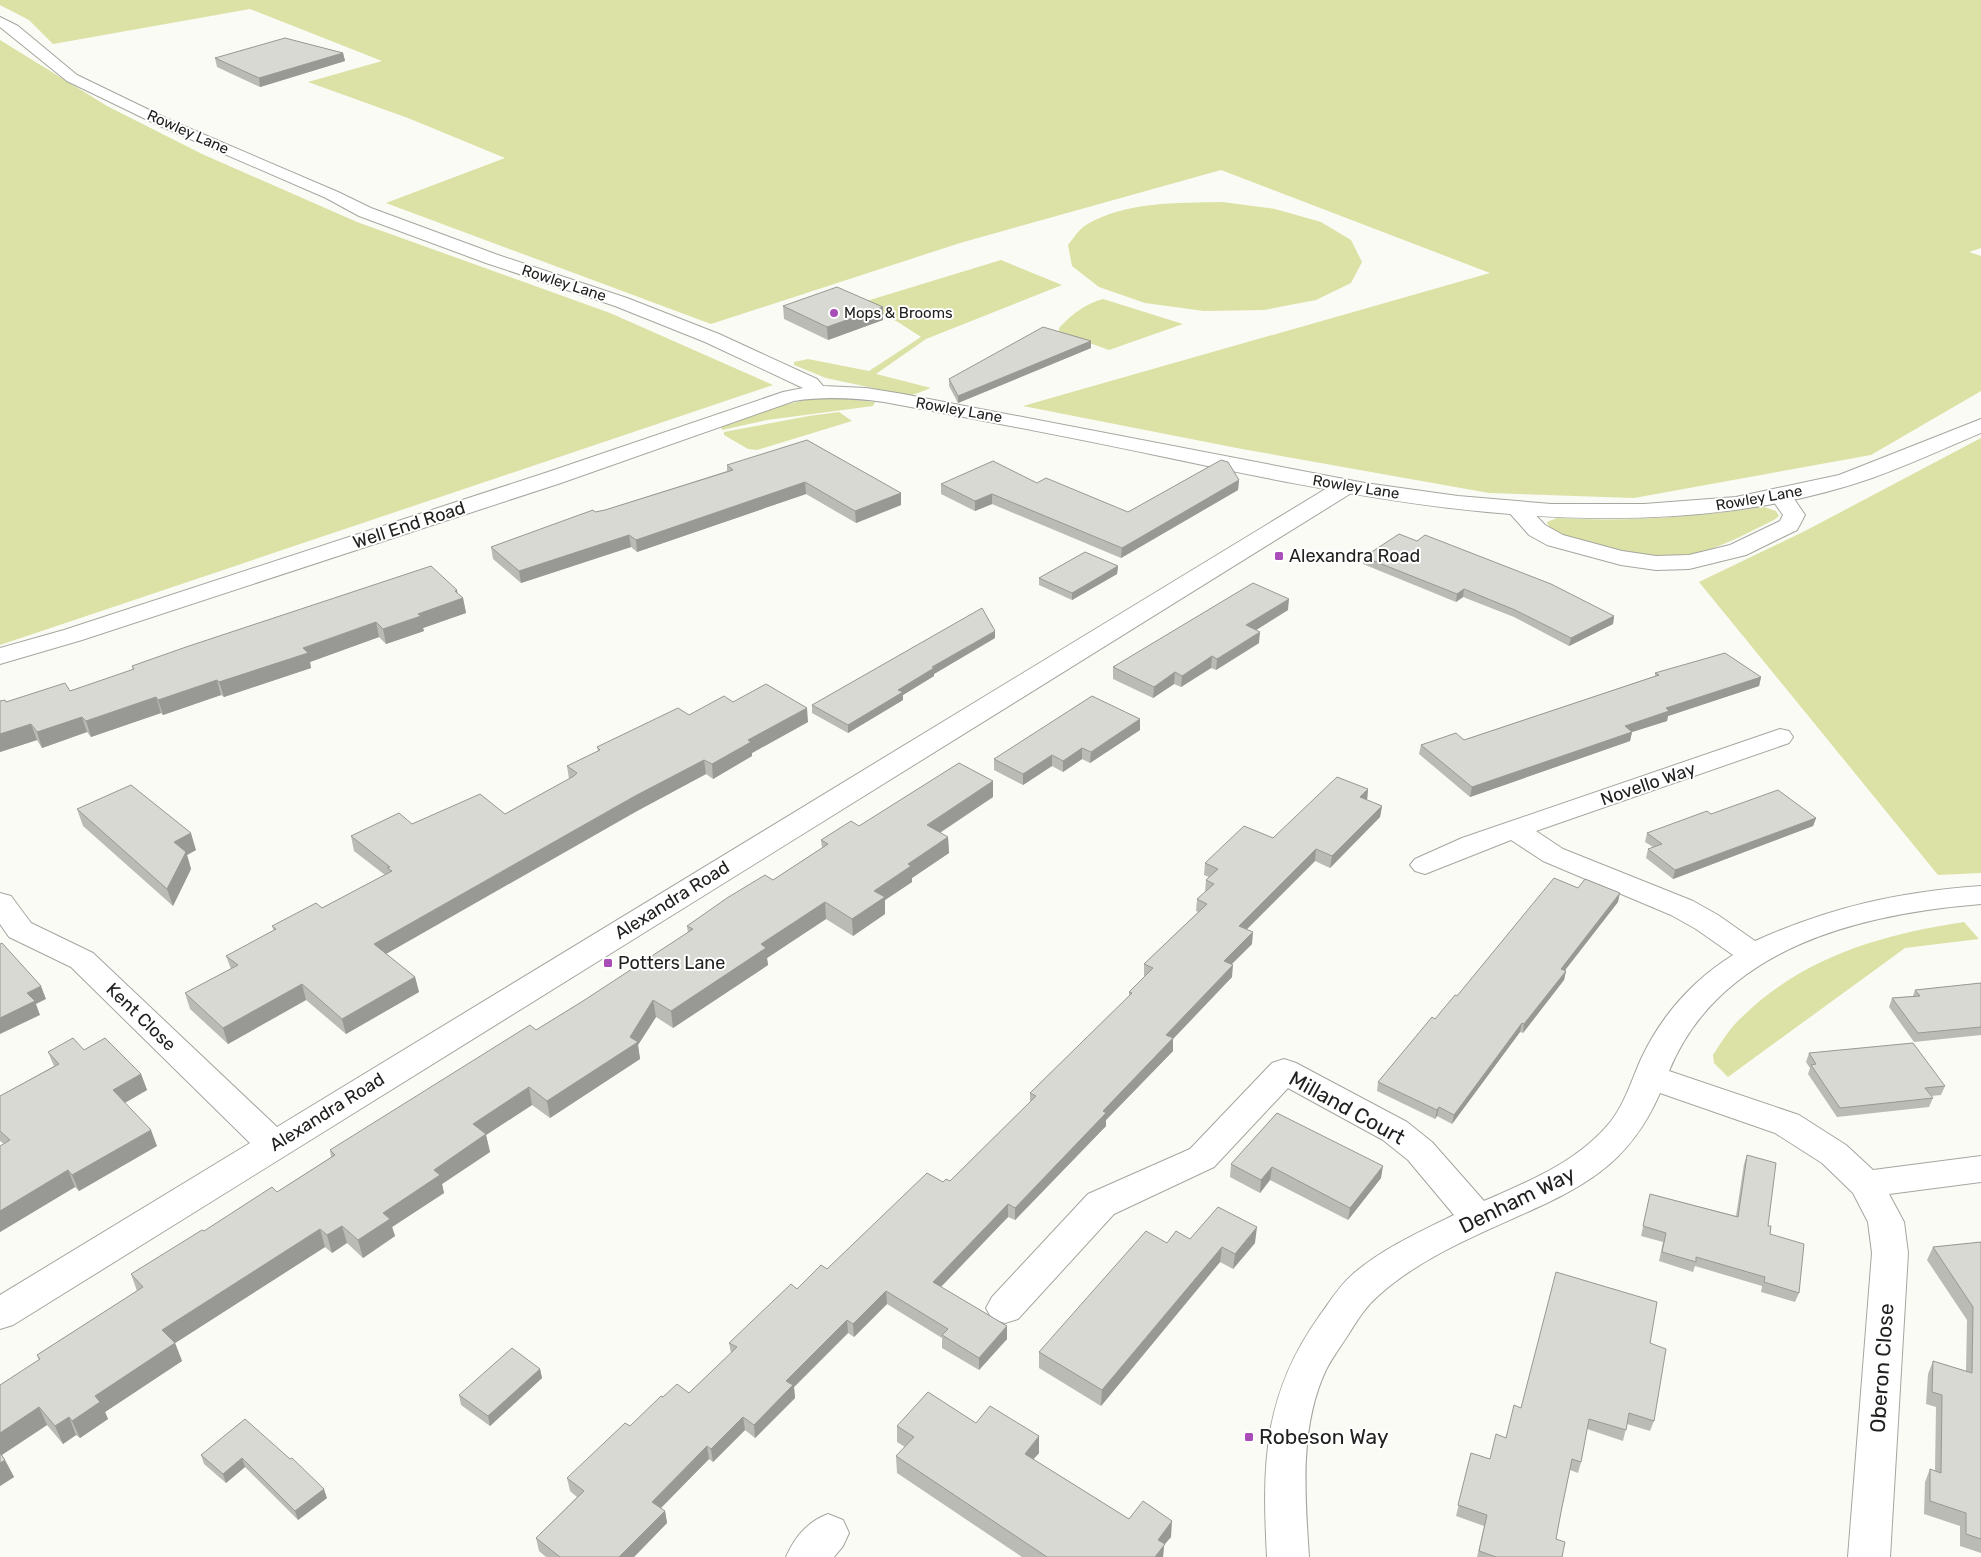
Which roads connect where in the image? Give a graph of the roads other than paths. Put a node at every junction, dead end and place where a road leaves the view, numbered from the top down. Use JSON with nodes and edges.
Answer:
{"nodes":[{"id":1,"x":0,"y":21,"type":"edge"},
{"id":2,"x":817,"y":391,"type":"junction"},
{"id":3,"x":1981,"y":426,"type":"edge"},
{"id":4,"x":1345,"y":487,"type":"junction"},
{"id":5,"x":1780,"y":495,"type":"junction"},
{"id":6,"x":1517,"y":509,"type":"junction"},
{"id":7,"x":0,"y":656,"type":"edge"},
{"id":8,"x":1780,"y":737,"type":"dead end"},
{"id":9,"x":1515,"y":830,"type":"junction"},
{"id":10,"x":1425,"y":865,"type":"dead end"},
{"id":11,"x":1981,"y":895,"type":"edge"},
{"id":12,"x":0,"y":903,"type":"edge"},
{"id":13,"x":1755,"y":955,"type":"junction"},
{"id":14,"x":1651,"y":1077,"type":"junction"},
{"id":15,"x":274,"y":1144,"type":"junction"},
{"id":16,"x":1981,"y":1169,"type":"edge"},
{"id":17,"x":1866,"y":1184,"type":"junction"},
{"id":18,"x":1478,"y":1219,"type":"junction"},
{"id":19,"x":1005,"y":1308,"type":"dead end"},
{"id":20,"x":0,"y":1314,"type":"edge"},
{"id":21,"x":1288,"y":1557,"type":"edge"},
{"id":22,"x":1869,"y":1557,"type":"edge"}],
"edges":[{"from":1,"to":2,"type":"street","name":"Rowley Lane"},
{"from":2,"to":4,"type":"street","name":"Rowley Lane"},
{"from":2,"to":7,"type":"street","name":"Well End Road"},
{"from":3,"to":5,"type":"street","name":"Rowley Lane"},
{"from":4,"to":6,"type":"street","name":"Rowley Lane"},
{"from":4,"to":15,"type":"street","name":"Alexandra Road"},
{"from":5,"to":6,"type":"street","name":"Rowley Lane"},
{"from":5,"to":6,"type":"street"},
{"from":8,"to":9,"type":"street","name":"Novello Way"},
{"from":9,"to":10,"type":"street","name":"Novello Way"},
{"from":9,"to":13,"type":"street"},
{"from":11,"to":13,"type":"street","name":"Denham Way"},
{"from":12,"to":15,"type":"street","name":"Kent Close"},
{"from":13,"to":14,"type":"street","name":"Denham Way"},
{"from":14,"to":17,"type":"street","name":"Oberon Close"},
{"from":14,"to":18,"type":"street","name":"Denham Way"},
{"from":15,"to":20,"type":"street","name":"Alexandra Road"},
{"from":16,"to":17,"type":"street"},
{"from":17,"to":22,"type":"street","name":"Oberon Close"},
{"from":18,"to":19,"type":"street","name":"Milland Court"},
{"from":18,"to":21,"type":"street","name":"Denham Way"}]}
